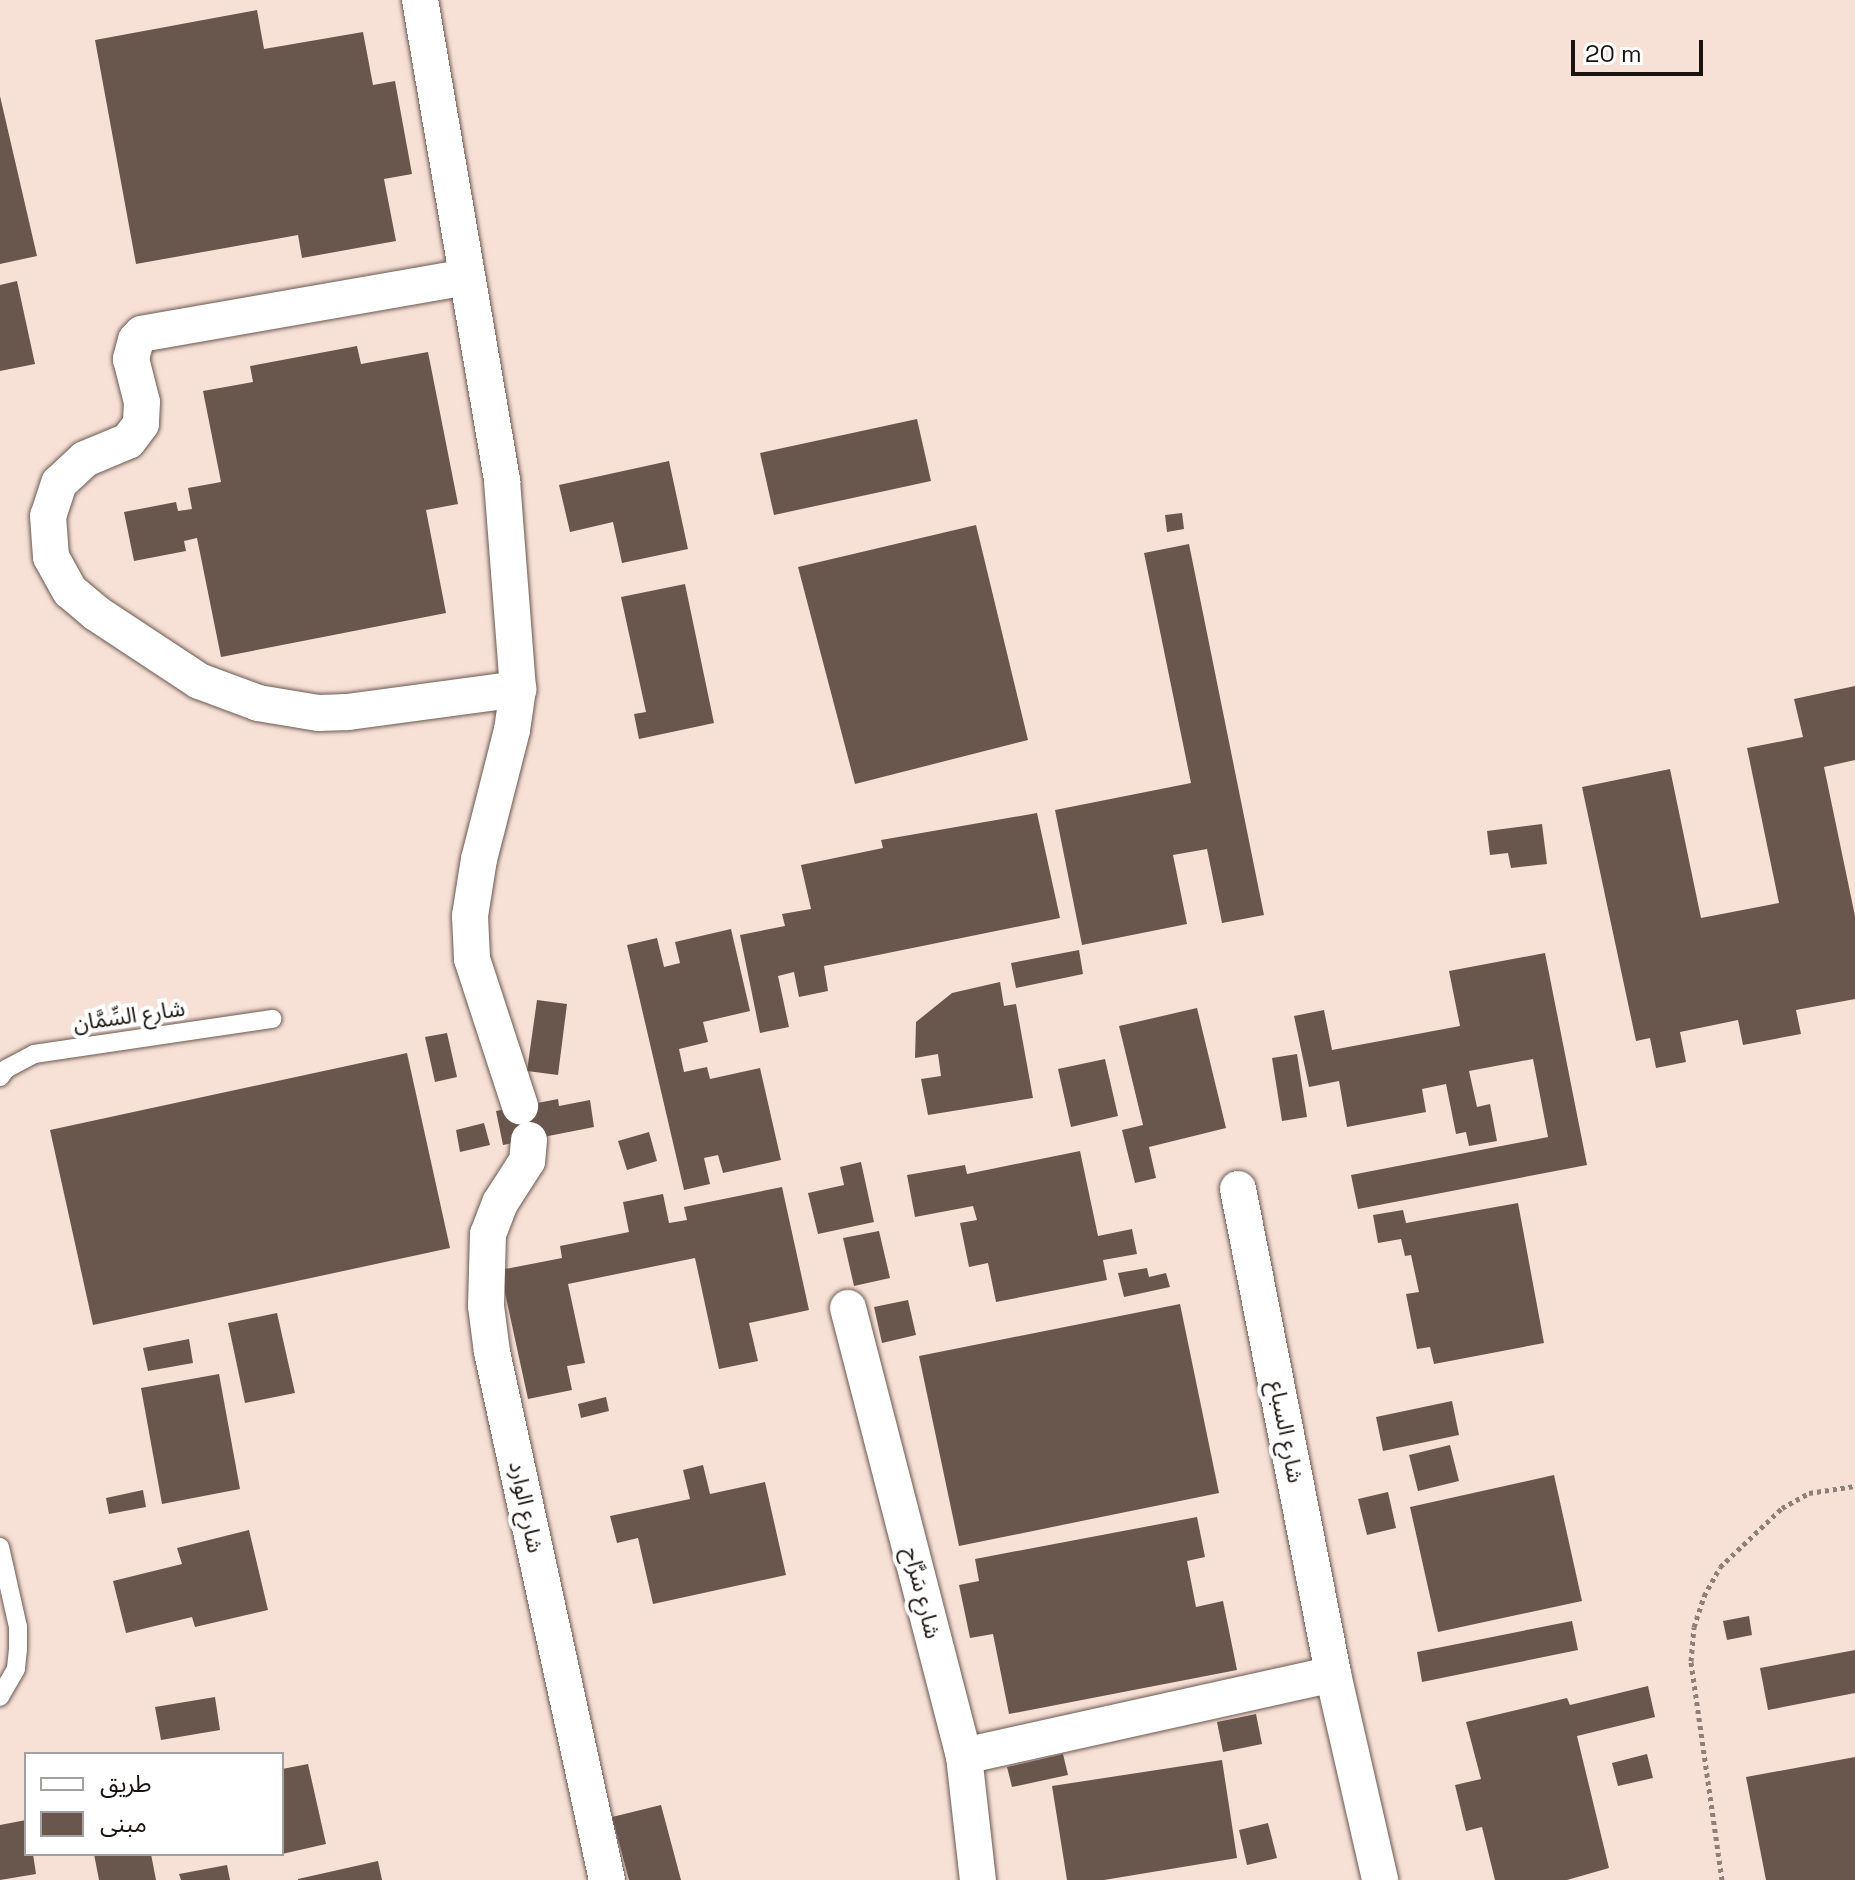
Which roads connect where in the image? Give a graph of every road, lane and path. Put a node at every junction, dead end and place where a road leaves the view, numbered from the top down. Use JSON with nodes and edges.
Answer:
{"nodes":[{"id":1,"x":420,"y":0,"type":"edge"},
{"id":2,"x":467,"y":277,"type":"junction"},
{"id":3,"x":518,"y":689,"type":"junction"},
{"id":4,"x":272,"y":1019,"type":"dead end"},
{"id":5,"x":0,"y":1077,"type":"edge"},
{"id":6,"x":1238,"y":1189,"type":"dead end"},
{"id":7,"x":848,"y":1308,"type":"dead end"},
{"id":8,"x":1855,"y":1486,"type":"edge"},
{"id":9,"x":0,"y":1547,"type":"edge"},
{"id":10,"x":1333,"y":1674,"type":"junction"},
{"id":11,"x":0,"y":1697,"type":"edge"},
{"id":12,"x":964,"y":1756,"type":"junction"},
{"id":13,"x":607,"y":1880,"type":"edge"},
{"id":14,"x":978,"y":1880,"type":"edge"},
{"id":15,"x":1380,"y":1880,"type":"edge"},
{"id":16,"x":1722,"y":1880,"type":"edge"}],
"edges":[{"from":1,"to":2,"type":"street"},
{"from":2,"to":3,"type":"street"},
{"from":2,"to":3,"type":"street"},
{"from":3,"to":13,"type":"street","name":"شارع الوارد"},
{"from":4,"to":5,"type":"lane","name":"شارع السِّمَّان"},
{"from":6,"to":10,"type":"street","name":"شارع السباع"},
{"from":7,"to":12,"type":"street","name":"شارع سَرَّاح"},
{"from":8,"to":16,"type":"path"},
{"from":9,"to":11,"type":"lane"},
{"from":10,"to":12,"type":"street"},
{"from":10,"to":15,"type":"street","name":"شارع السباع"},
{"from":12,"to":14,"type":"street","name":"شارع سَرَّاح"}]}
